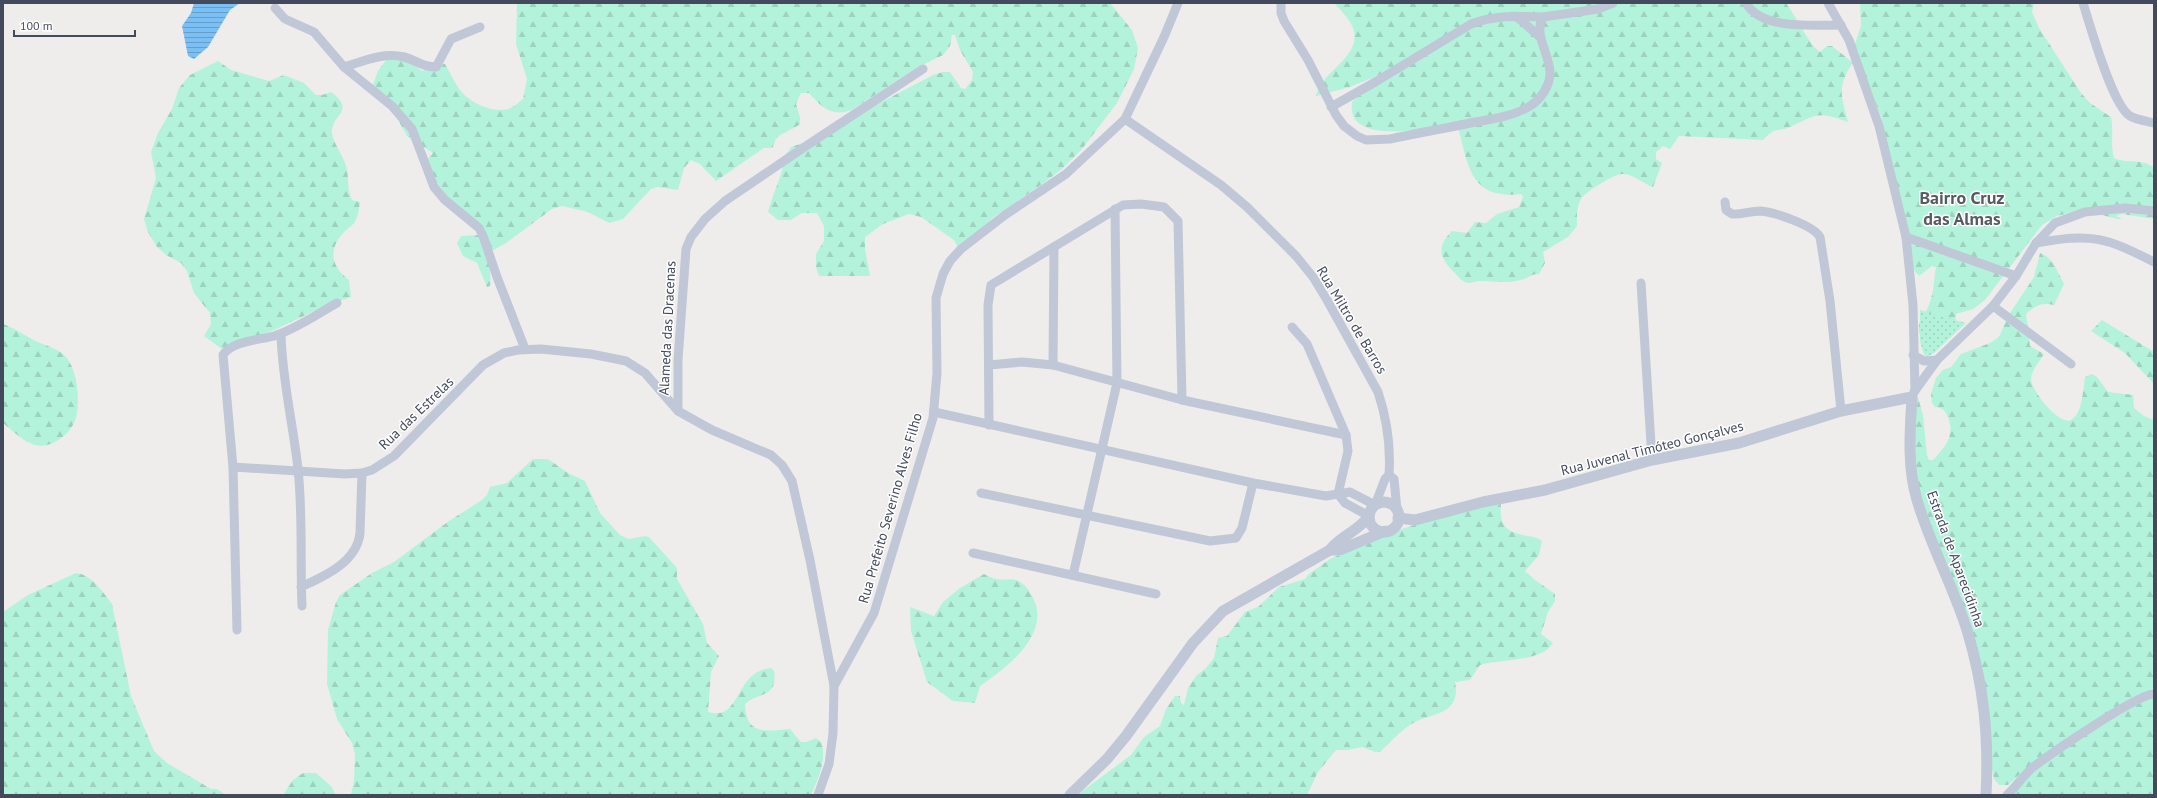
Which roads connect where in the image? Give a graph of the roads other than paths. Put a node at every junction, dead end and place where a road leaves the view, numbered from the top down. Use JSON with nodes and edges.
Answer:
{"nodes":[{"id":1,"x":1178,"y":3,"type":"edge"},
{"id":2,"x":1281,"y":3,"type":"edge"},
{"id":3,"x":1613,"y":3,"type":"edge"},
{"id":4,"x":1746,"y":3,"type":"edge"},
{"id":5,"x":1828,"y":3,"type":"edge"},
{"id":6,"x":2083,"y":3,"type":"edge"},
{"id":7,"x":275,"y":8,"type":"dead end"},
{"id":8,"x":1516,"y":16,"type":"junction"},
{"id":9,"x":1543,"y":17,"type":"junction"},
{"id":10,"x":1841,"y":25,"type":"junction"},
{"id":11,"x":480,"y":27,"type":"dead end"},
{"id":12,"x":1541,"y":38,"type":"junction"},
{"id":13,"x":344,"y":67,"type":"junction"},
{"id":14,"x":923,"y":69,"type":"dead end"},
{"id":15,"x":1331,"y":107,"type":"junction"},
{"id":16,"x":1124,"y":119,"type":"junction"},
{"id":17,"x":2154,"y":123,"type":"edge"},
{"id":18,"x":1725,"y":202,"type":"dead end"},
{"id":19,"x":1115,"y":209,"type":"junction"},
{"id":20,"x":2154,"y":211,"type":"edge"},
{"id":21,"x":1906,"y":237,"type":"junction"},
{"id":22,"x":2036,"y":244,"type":"junction"},
{"id":23,"x":1054,"y":247,"type":"junction"},
{"id":24,"x":2154,"y":262,"type":"edge"},
{"id":25,"x":2016,"y":276,"type":"junction"},
{"id":26,"x":1641,"y":283,"type":"dead end"},
{"id":27,"x":337,"y":303,"type":"dead end"},
{"id":28,"x":1993,"y":306,"type":"junction"},
{"id":29,"x":1292,"y":327,"type":"dead end"},
{"id":30,"x":281,"y":334,"type":"junction"},
{"id":31,"x":525,"y":349,"type":"junction"},
{"id":32,"x":1913,"y":355,"type":"junction"},
{"id":33,"x":1937,"y":360,"type":"junction"},
{"id":34,"x":2071,"y":364,"type":"dead end"},
{"id":35,"x":989,"y":365,"type":"junction"},
{"id":36,"x":1052,"y":365,"type":"junction"},
{"id":37,"x":1117,"y":383,"type":"junction"},
{"id":38,"x":1913,"y":394,"type":"junction"},
{"id":39,"x":1182,"y":400,"type":"junction"},
{"id":40,"x":678,"y":411,"type":"junction"},
{"id":41,"x":1840,"y":411,"type":"junction"},
{"id":42,"x":934,"y":412,"type":"junction"},
{"id":43,"x":989,"y":424,"type":"junction"},
{"id":44,"x":1346,"y":435,"type":"junction"},
{"id":45,"x":1101,"y":449,"type":"junction"},
{"id":46,"x":1652,"y":460,"type":"junction"},
{"id":47,"x":233,"y":467,"type":"junction"},
{"id":48,"x":298,"y":470,"type":"junction"},
{"id":49,"x":362,"y":473,"type":"junction"},
{"id":50,"x":1389,"y":475,"type":"junction"},
{"id":51,"x":1252,"y":483,"type":"junction"},
{"id":52,"x":981,"y":494,"type":"dead end"},
{"id":53,"x":1338,"y":494,"type":"junction"},
{"id":54,"x":1375,"y":505,"type":"junction"},
{"id":55,"x":1397,"y":514,"type":"junction"},
{"id":56,"x":1086,"y":515,"type":"junction"},
{"id":57,"x":1369,"y":516,"type":"junction"},
{"id":58,"x":1385,"y":531,"type":"junction"},
{"id":59,"x":1330,"y":550,"type":"junction"},
{"id":60,"x":973,"y":553,"type":"dead end"},
{"id":61,"x":1073,"y":575,"type":"junction"},
{"id":62,"x":301,"y":587,"type":"junction"},
{"id":63,"x":1156,"y":594,"type":"dead end"},
{"id":64,"x":302,"y":606,"type":"dead end"},
{"id":65,"x":237,"y":630,"type":"dead end"},
{"id":66,"x":834,"y":686,"type":"junction"},
{"id":67,"x":2154,"y":694,"type":"edge"},
{"id":68,"x":818,"y":795,"type":"edge"},
{"id":69,"x":1070,"y":795,"type":"edge"},
{"id":70,"x":1986,"y":795,"type":"edge"},
{"id":71,"x":2007,"y":795,"type":"edge"}],
"edges":[{"from":1,"to":16,"type":"street","name":"Rua Prefeito Severino Alves Filho"},
{"from":2,"to":15,"type":"street"},
{"from":3,"to":9,"type":"street"},
{"from":4,"to":10,"type":"street"},
{"from":5,"to":10,"type":"street"},
{"from":6,"to":17,"type":"street"},
{"from":7,"to":13,"type":"street"},
{"from":8,"to":9,"type":"street"},
{"from":8,"to":12,"type":"street"},
{"from":8,"to":15,"type":"street"},
{"from":9,"to":12,"type":"street"},
{"from":10,"to":21,"type":"street"},
{"from":11,"to":13,"type":"street"},
{"from":12,"to":15,"type":"street"},
{"from":13,"to":31,"type":"street"},
{"from":14,"to":40,"type":"street","name":"Alameda das Dracenas"},
{"from":16,"to":42,"type":"street","name":"Rua Prefeito Severino Alves Filho"},
{"from":16,"to":50,"type":"street","name":"Rua Miltro de Barros"},
{"from":18,"to":41,"type":"street"},
{"from":19,"to":23,"type":"street"},
{"from":19,"to":37,"type":"street"},
{"from":19,"to":39,"type":"street"},
{"from":20,"to":22,"type":"street"},
{"from":21,"to":25,"type":"street"},
{"from":21,"to":32,"type":"street"},
{"from":22,"to":24,"type":"street"},
{"from":22,"to":25,"type":"street"},
{"from":23,"to":35,"type":"street"},
{"from":23,"to":36,"type":"street"},
{"from":25,"to":28,"type":"street"},
{"from":26,"to":46,"type":"street"},
{"from":27,"to":30,"type":"street"},
{"from":28,"to":33,"type":"street"},
{"from":28,"to":34,"type":"street"},
{"from":29,"to":44,"type":"street"},
{"from":30,"to":47,"type":"street"},
{"from":30,"to":48,"type":"street"},
{"from":31,"to":40,"type":"street"},
{"from":31,"to":49,"type":"street","name":"Rua das Estrelas"},
{"from":32,"to":33,"type":"street"},
{"from":32,"to":38,"type":"street"},
{"from":33,"to":38,"type":"street"},
{"from":35,"to":36,"type":"street"},
{"from":35,"to":43,"type":"street"},
{"from":36,"to":37,"type":"street"},
{"from":37,"to":39,"type":"street"},
{"from":37,"to":45,"type":"street"},
{"from":38,"to":41,"type":"street","name":"Rua Juvenal Timóteo Gonçalves"},
{"from":38,"to":70,"type":"street","name":"Estrada de Aparecidinha"},
{"from":39,"to":44,"type":"street"},
{"from":40,"to":66,"type":"street","name":"Alameda das Dracenas"},
{"from":41,"to":46,"type":"street","name":"Rua Juvenal Timóteo Gonçalves"},
{"from":42,"to":43,"type":"street"},
{"from":42,"to":66,"type":"street","name":"Rua Prefeito Severino Alves Filho"},
{"from":43,"to":45,"type":"street"},
{"from":44,"to":53,"type":"street"},
{"from":45,"to":51,"type":"street"},
{"from":45,"to":56,"type":"street"},
{"from":46,"to":55,"type":"street","name":"Rua Juvenal Timóteo Gonçalves"},
{"from":47,"to":48,"type":"street","name":"Rua das Estrelas"},
{"from":47,"to":65,"type":"street"},
{"from":48,"to":49,"type":"street","name":"Rua das Estrelas"},
{"from":48,"to":62,"type":"street"},
{"from":49,"to":62,"type":"street"},
{"from":50,"to":54,"type":"street","name":"Rua Miltro de Barros"},
{"from":50,"to":55,"type":"street","name":"Rua Miltro de Barros"},
{"from":51,"to":53,"type":"street"},
{"from":51,"to":56,"type":"street"},
{"from":52,"to":56,"type":"street"},
{"from":53,"to":54,"type":"street"},
{"from":53,"to":57,"type":"street"},
{"from":54,"to":55,"type":"street"},
{"from":54,"to":57,"type":"street"},
{"from":55,"to":58,"type":"street"},
{"from":56,"to":61,"type":"street"},
{"from":57,"to":58,"type":"street"},
{"from":57,"to":59,"type":"street"},
{"from":58,"to":59,"type":"street"},
{"from":59,"to":69,"type":"street"},
{"from":60,"to":61,"type":"street"},
{"from":61,"to":63,"type":"street"},
{"from":62,"to":64,"type":"street"},
{"from":66,"to":68,"type":"street","name":"Rua Prefeito Severino Alves Filho"},
{"from":67,"to":71,"type":"street"}]}
